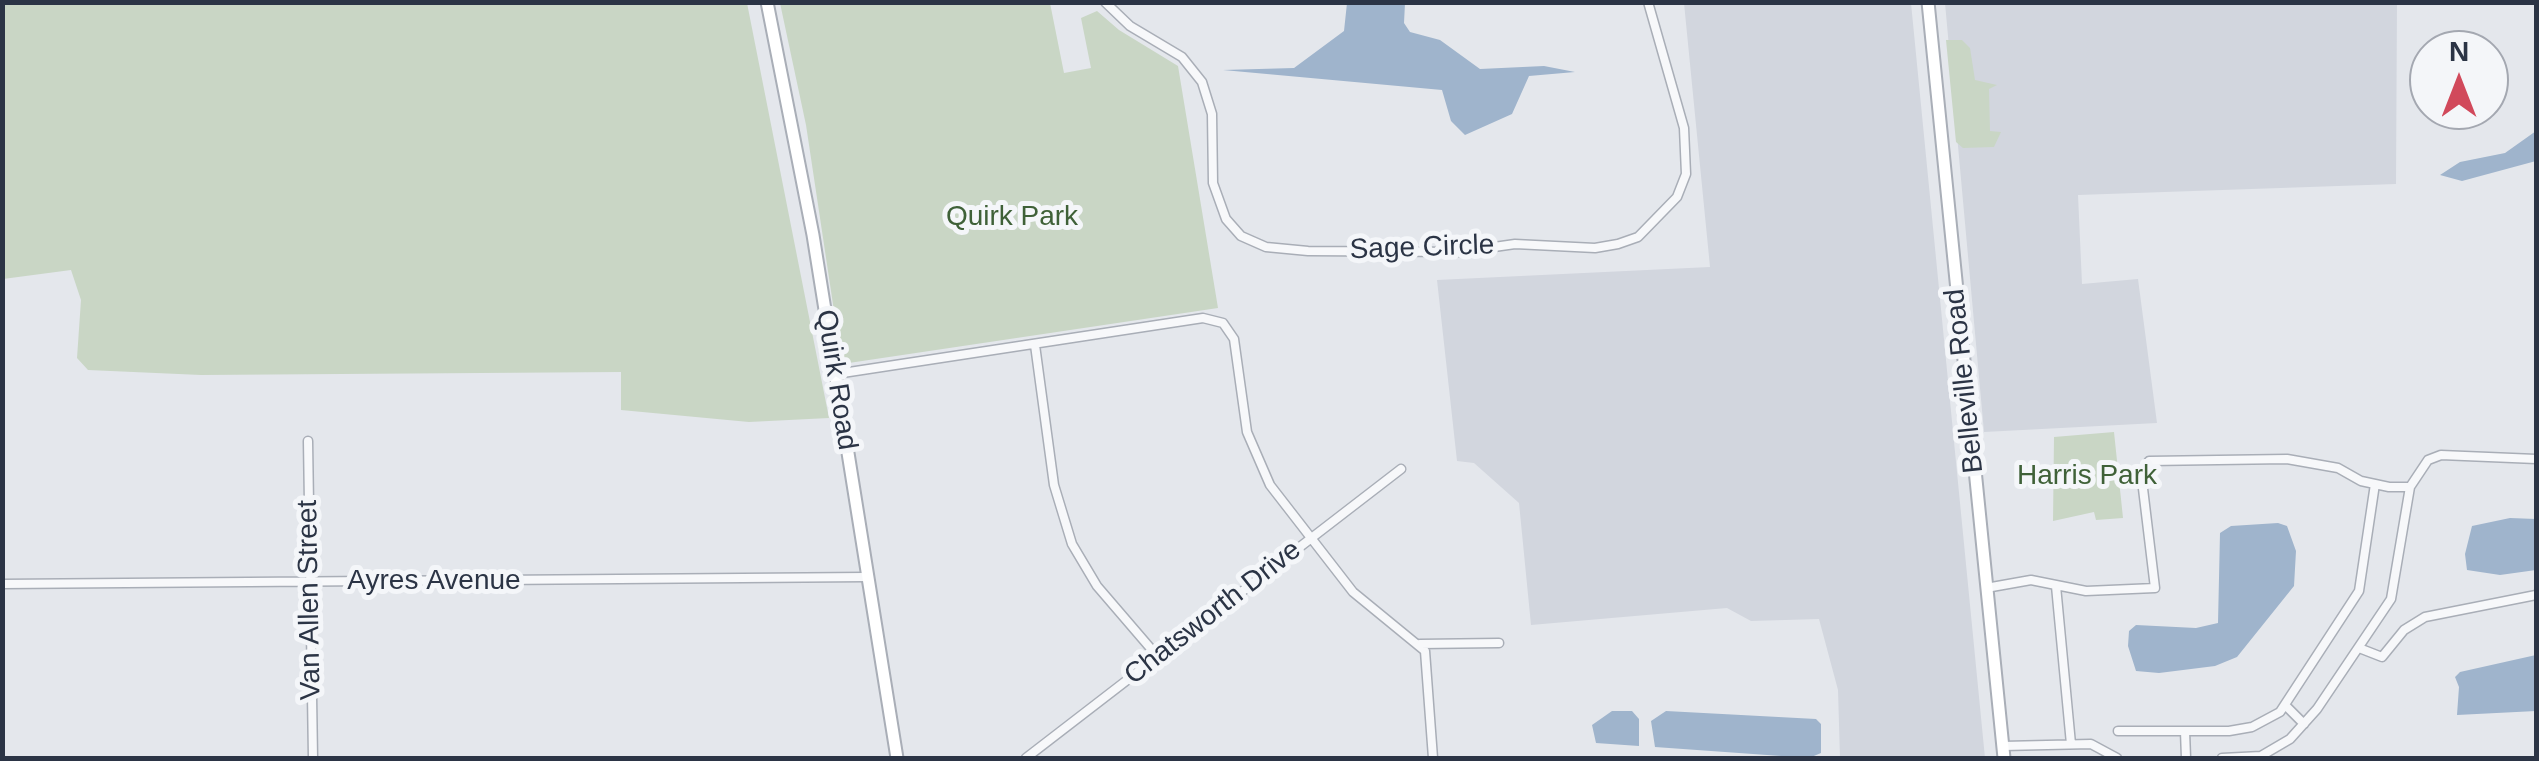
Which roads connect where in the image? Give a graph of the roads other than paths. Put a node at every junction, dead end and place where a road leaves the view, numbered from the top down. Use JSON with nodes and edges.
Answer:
{"nodes":[{"id":1,"x":768,"y":2,"type":"edge"},
{"id":2,"x":1105,"y":2,"type":"edge"},
{"id":3,"x":1648,"y":2,"type":"edge"},
{"id":4,"x":1928,"y":2,"type":"edge"},
{"id":5,"x":1035,"y":345,"type":"junction"},
{"id":6,"x":836,"y":374,"type":"junction"},
{"id":7,"x":308,"y":441,"type":"dead end"},
{"id":8,"x":2536,"y":460,"type":"edge"},
{"id":9,"x":1401,"y":469,"type":"dead end"},
{"id":10,"x":2375,"y":484,"type":"junction"},
{"id":11,"x":2410,"y":487,"type":"junction"},
{"id":12,"x":1310,"y":538,"type":"junction"},
{"id":13,"x":866,"y":577,"type":"junction"},
{"id":14,"x":310,"y":582,"type":"junction"},
{"id":15,"x":2,"y":584,"type":"edge"},
{"id":16,"x":2056,"y":586,"type":"junction"},
{"id":17,"x":1986,"y":588,"type":"junction"},
{"id":18,"x":2536,"y":596,"type":"edge"},
{"id":19,"x":1499,"y":643,"type":"dead end"},
{"id":20,"x":1420,"y":644,"type":"junction"},
{"id":21,"x":2359,"y":648,"type":"junction"},
{"id":22,"x":1158,"y":657,"type":"junction"},
{"id":23,"x":2285,"y":705,"type":"junction"},
{"id":24,"x":2304,"y":724,"type":"junction"},
{"id":25,"x":2118,"y":731,"type":"dead end"},
{"id":26,"x":2185,"y":731,"type":"junction"},
{"id":27,"x":2071,"y":744,"type":"junction"},
{"id":28,"x":2272,"y":750,"type":"junction"},
{"id":29,"x":2003,"y":752,"type":"edge"},
{"id":30,"x":312,"y":758,"type":"edge"},
{"id":31,"x":897,"y":758,"type":"edge"},
{"id":32,"x":1026,"y":758,"type":"edge"},
{"id":33,"x":1434,"y":758,"type":"edge"},
{"id":34,"x":2116,"y":758,"type":"edge"},
{"id":35,"x":2186,"y":758,"type":"edge"},
{"id":36,"x":2222,"y":758,"type":"edge"},
{"id":37,"x":2281,"y":758,"type":"edge"}],
"edges":[{"from":1,"to":6,"type":"street","name":"Quirk Road"},
{"from":2,"to":3,"type":"street","name":"Sage Circle"},
{"from":4,"to":17,"type":"street","name":"Belleville Road"},
{"from":5,"to":6,"type":"street"},
{"from":5,"to":12,"type":"street"},
{"from":5,"to":22,"type":"street"},
{"from":6,"to":13,"type":"street","name":"Quirk Road"},
{"from":7,"to":14,"type":"street","name":"Van Allen Street"},
{"from":8,"to":11,"type":"street"},
{"from":9,"to":12,"type":"street","name":"Chatsworth Drive"},
{"from":10,"to":11,"type":"street"},
{"from":10,"to":16,"type":"street"},
{"from":10,"to":23,"type":"street"},
{"from":11,"to":21,"type":"street"},
{"from":12,"to":20,"type":"street"},
{"from":12,"to":22,"type":"street","name":"Chatsworth Drive"},
{"from":13,"to":14,"type":"street","name":"Ayres Avenue"},
{"from":13,"to":31,"type":"street","name":"Quirk Road"},
{"from":14,"to":15,"type":"street","name":"Ayres Avenue"},
{"from":14,"to":30,"type":"street","name":"Van Allen Street"},
{"from":16,"to":17,"type":"street"},
{"from":16,"to":27,"type":"street"},
{"from":17,"to":29,"type":"street","name":"Belleville Road"},
{"from":18,"to":21,"type":"street"},
{"from":19,"to":20,"type":"street"},
{"from":20,"to":33,"type":"street"},
{"from":21,"to":24,"type":"street"},
{"from":22,"to":32,"type":"street","name":"Chatsworth Drive"},
{"from":23,"to":24,"type":"street"},
{"from":23,"to":26,"type":"street"},
{"from":24,"to":28,"type":"street"},
{"from":25,"to":26,"type":"street"},
{"from":26,"to":35,"type":"street"},
{"from":27,"to":29,"type":"street"},
{"from":27,"to":34,"type":"street"},
{"from":28,"to":36,"type":"street"},
{"from":28,"to":37,"type":"street"}]}
